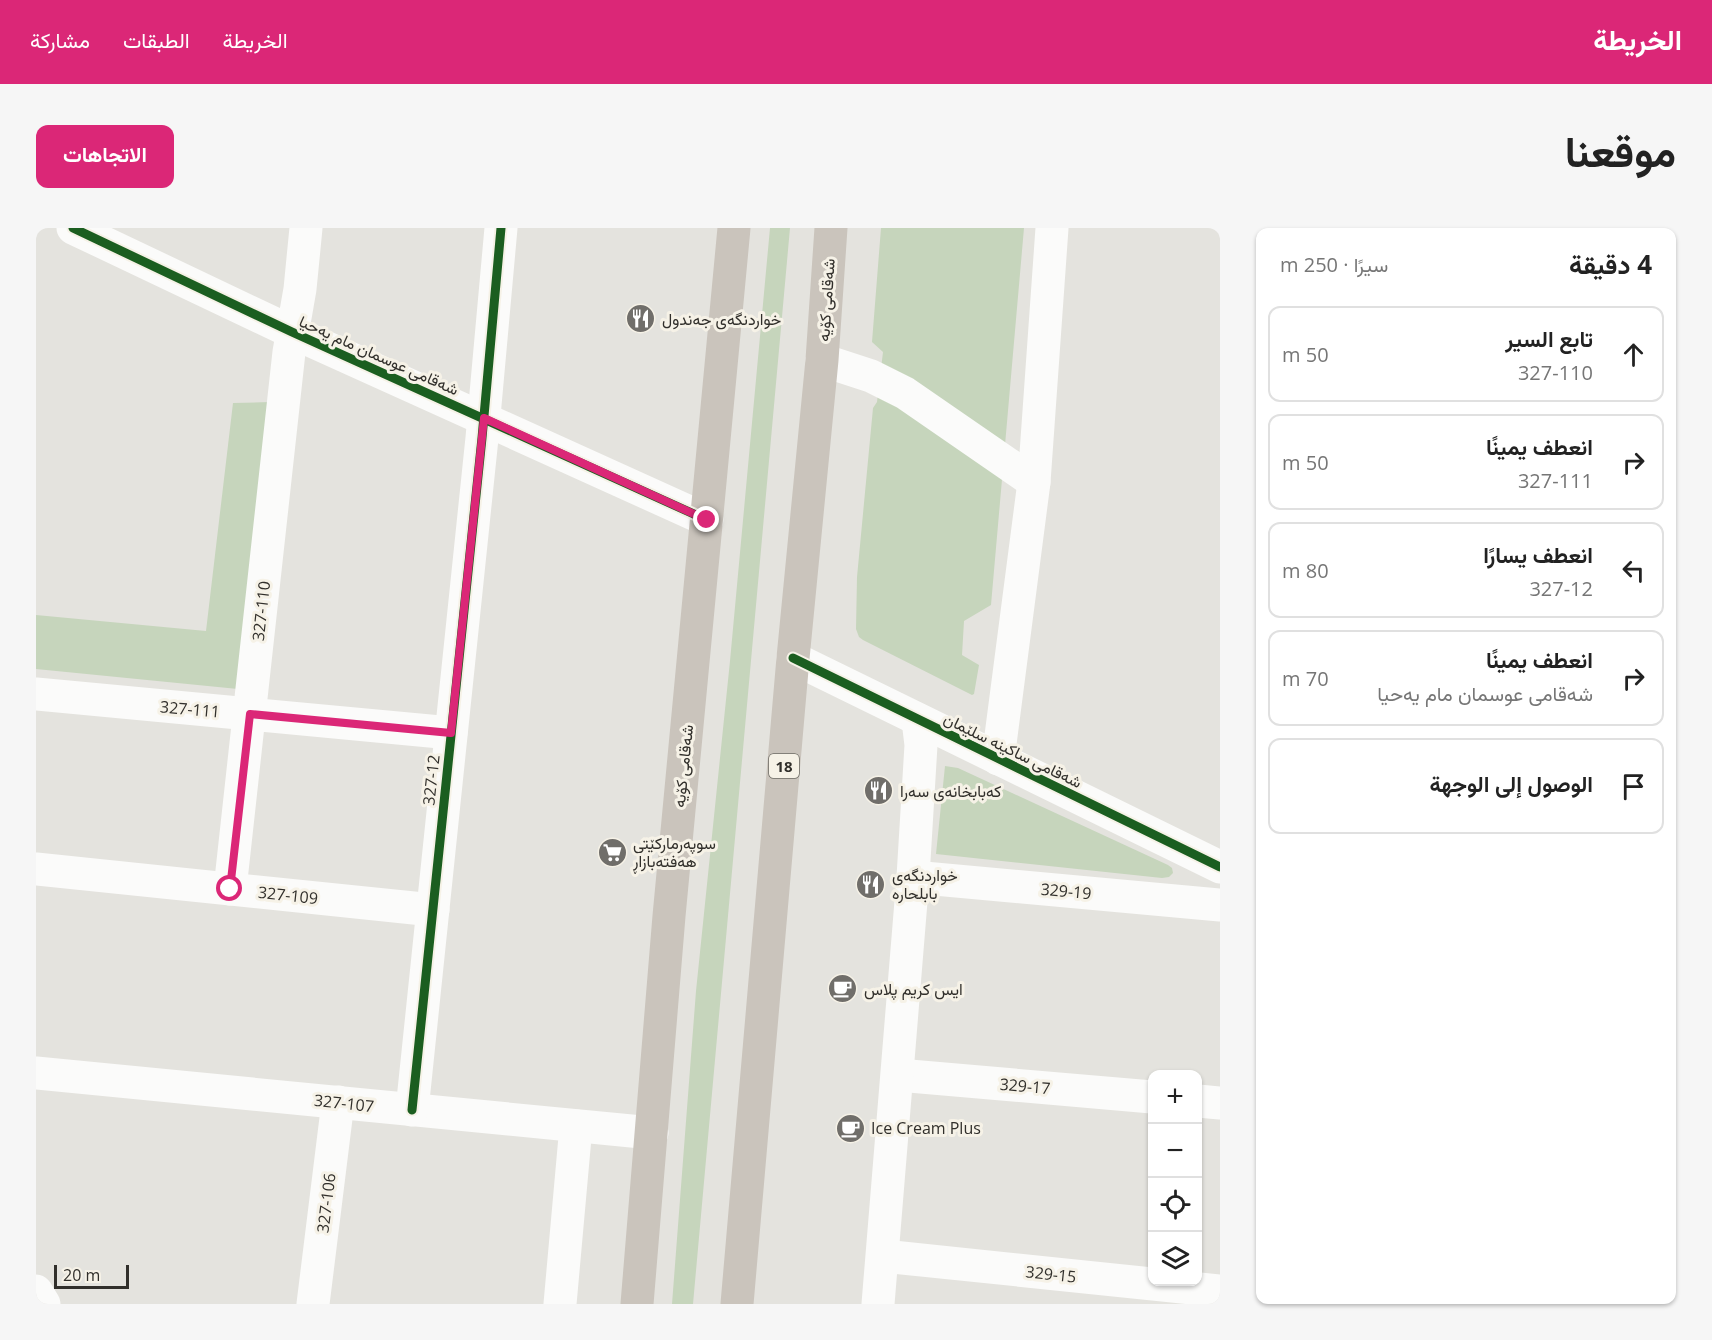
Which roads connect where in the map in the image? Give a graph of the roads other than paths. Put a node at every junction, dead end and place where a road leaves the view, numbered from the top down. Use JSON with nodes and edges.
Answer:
{"nodes":[{"id":1,"x":73,"y":228,"type":"edge"},
{"id":2,"x":306,"y":228,"type":"edge"},
{"id":3,"x":501,"y":228,"type":"edge"},
{"id":4,"x":734,"y":228,"type":"edge"},
{"id":5,"x":831,"y":228,"type":"edge"},
{"id":6,"x":1052,"y":228,"type":"edge"},
{"id":7,"x":122,"y":239,"type":"edge"},
{"id":8,"x":292,"y":332,"type":"junction"},
{"id":9,"x":822,"y":360,"type":"junction"},
{"id":10,"x":484,"y":418,"type":"junction"},
{"id":11,"x":1034,"y":482,"type":"junction"},
{"id":12,"x":707,"y":520,"type":"junction"},
{"id":13,"x":793,"y":658,"type":"junction"},
{"id":14,"x":36,"y":694,"type":"edge"},
{"id":15,"x":250,"y":714,"type":"junction"},
{"id":16,"x":918,"y":720,"type":"junction"},
{"id":17,"x":451,"y":733,"type":"junction"},
{"id":18,"x":998,"y":759,"type":"junction"},
{"id":19,"x":1220,"y":867,"type":"edge"},
{"id":20,"x":36,"y":869,"type":"edge"},
{"id":21,"x":913,"y":877,"type":"junction"},
{"id":22,"x":230,"y":889,"type":"junction"},
{"id":23,"x":1220,"y":905,"type":"edge"},
{"id":24,"x":433,"y":910,"type":"junction"},
{"id":25,"x":36,"y":1073,"type":"edge"},
{"id":26,"x":898,"y":1075,"type":"junction"},
{"id":27,"x":1148,"y":1097,"type":"edge"},
{"id":28,"x":1202,"y":1101,"type":"edge"},
{"id":29,"x":338,"y":1102,"type":"junction"},
{"id":30,"x":1220,"y":1102,"type":"edge"},
{"id":31,"x":412,"y":1110,"type":"junction"},
{"id":32,"x":576,"y":1126,"type":"junction"},
{"id":33,"x":652,"y":1133,"type":"junction"},
{"id":34,"x":883,"y":1256,"type":"junction"},
{"id":35,"x":36,"y":1291,"type":"edge"},
{"id":36,"x":1220,"y":1292,"type":"edge"},
{"id":37,"x":44,"y":1304,"type":"edge"},
{"id":38,"x":314,"y":1304,"type":"edge"},
{"id":39,"x":560,"y":1304,"type":"edge"},
{"id":40,"x":637,"y":1304,"type":"edge"},
{"id":41,"x":736,"y":1304,"type":"edge"},
{"id":42,"x":878,"y":1304,"type":"edge"}],
"edges":[{"from":1,"to":7,"type":"street","name":"شەقامی عوسمان مام یەحیا"},
{"from":2,"to":8,"type":"street","name":"327-110"},
{"from":3,"to":10,"type":"street","name":"327-12"},
{"from":4,"to":12,"type":"highway","name":"شەقامی کۆیە"},
{"from":5,"to":9,"type":"highway","name":"شەقامی کۆیە","number":"18"},
{"from":6,"to":11,"type":"street"},
{"from":7,"to":8,"type":"street","name":"شەقامی عوسمان مام یەحیا"},
{"from":8,"to":10,"type":"street","name":"شەقامی عوسمان مام یەحیا"},
{"from":8,"to":15,"type":"street","name":"327-110"},
{"from":9,"to":11,"type":"street"},
{"from":9,"to":13,"type":"highway","name":"شەقامی کۆیە","number":"18"},
{"from":10,"to":12,"type":"street","name":"شەقامی عوسمان مام یەحیا"},
{"from":10,"to":17,"type":"street","name":"327-12"},
{"from":11,"to":18,"type":"street"},
{"from":12,"to":33,"type":"highway","name":"شەقامی کۆیە"},
{"from":13,"to":16,"type":"street","name":"شەقامی ساکینە سلێمان"},
{"from":13,"to":41,"type":"highway","name":"شەقامی کۆیە","number":"18"},
{"from":14,"to":15,"type":"street","name":"327-111"},
{"from":15,"to":17,"type":"street","name":"327-111"},
{"from":15,"to":22,"type":"street","name":"327-110"},
{"from":16,"to":18,"type":"street","name":"شەقامی ساکینە سلێمان"},
{"from":16,"to":21,"type":"street"},
{"from":17,"to":24,"type":"street","name":"327-12"},
{"from":18,"to":19,"type":"street","name":"شەقامی ساکینە سلێمان"},
{"from":20,"to":22,"type":"street","name":"327-109"},
{"from":21,"to":23,"type":"street","name":"329-19"},
{"from":21,"to":26,"type":"street"},
{"from":22,"to":24,"type":"street","name":"327-109"},
{"from":24,"to":31,"type":"street","name":"327-12"},
{"from":25,"to":29,"type":"street","name":"327-107"},
{"from":26,"to":27,"type":"street","name":"329-17"},
{"from":26,"to":34,"type":"street"},
{"from":28,"to":30,"type":"street"},
{"from":29,"to":31,"type":"street","name":"327-107"},
{"from":29,"to":38,"type":"street","name":"327-106"},
{"from":31,"to":32,"type":"street","name":"327-107"},
{"from":32,"to":33,"type":"street","name":"327-107"},
{"from":32,"to":39,"type":"street"},
{"from":33,"to":40,"type":"highway","name":"شەقامی کۆیە"},
{"from":34,"to":36,"type":"street","name":"329-15"},
{"from":34,"to":42,"type":"street"},
{"from":35,"to":37,"type":"street"}]}
